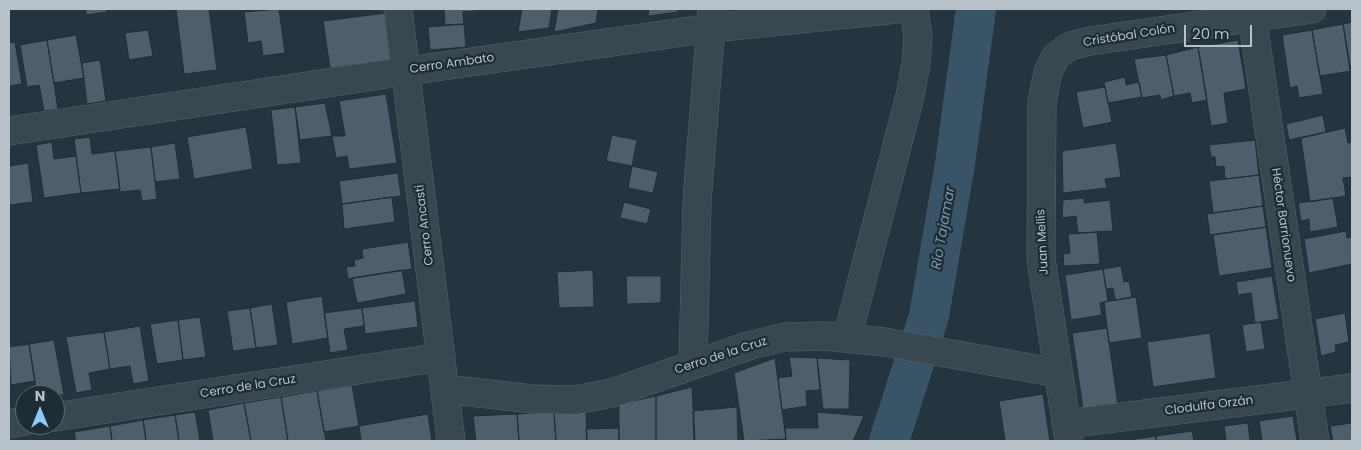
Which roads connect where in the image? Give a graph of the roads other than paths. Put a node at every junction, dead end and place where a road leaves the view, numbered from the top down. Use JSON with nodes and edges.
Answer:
{"nodes":[{"id":1,"x":398,"y":9,"type":"edge"},
{"id":2,"x":898,"y":9,"type":"edge"},
{"id":3,"x":914,"y":9,"type":"edge"},
{"id":4,"x":1312,"y":9,"type":"edge"},
{"id":5,"x":1252,"y":13,"type":"edge"},
{"id":6,"x":712,"y":18,"type":"edge"},
{"id":7,"x":406,"y":71,"type":"junction"},
{"id":8,"x":1048,"y":72,"type":"joint"},
{"id":9,"x":9,"y":132,"type":"edge"},
{"id":10,"x":847,"y":338,"type":"junction"},
{"id":11,"x":441,"y":357,"type":"junction"},
{"id":12,"x":693,"y":364,"type":"junction"},
{"id":13,"x":1058,"y":373,"type":"junction"},
{"id":14,"x":1352,"y":388,"type":"edge"},
{"id":15,"x":445,"y":389,"type":"junction"},
{"id":16,"x":1308,"y":394,"type":"junction"},
{"id":17,"x":65,"y":415,"type":"edge"},
{"id":18,"x":1068,"y":433,"type":"edge"},
{"id":19,"x":451,"y":441,"type":"edge"},
{"id":20,"x":1316,"y":441,"type":"edge"}],
"edges":[{"from":1,"to":7,"type":"street","name":"Cerro Ancasti"},
{"from":2,"to":6,"type":"street","name":"Cerro Ambato"},
{"from":3,"to":10,"type":"street"},
{"from":4,"to":5,"type":"street","name":"Cristóbal Colón"},
{"from":5,"to":8,"type":"street","name":"Cristóbal Colón"},
{"from":5,"to":16,"type":"street","name":"Héctor Barrionuevo"},
{"from":6,"to":7,"type":"street","name":"Cerro Ambato"},
{"from":6,"to":12,"type":"street"},
{"from":7,"to":9,"type":"street","name":"Cerro Ambato"},
{"from":7,"to":11,"type":"street","name":"Cerro Ancasti"},
{"from":8,"to":13,"type":"street","name":"Juan Mellis"},
{"from":10,"to":12,"type":"street","name":"Cerro de la Cruz"},
{"from":10,"to":13,"type":"street","name":"Cerro de la Cruz"},
{"from":11,"to":15,"type":"street","name":"Cerro Ancasti"},
{"from":11,"to":17,"type":"street","name":"Cerro de la Cruz"},
{"from":12,"to":15,"type":"street","name":"Cerro de la Cruz"},
{"from":13,"to":18,"type":"street","name":"Juan Mellis"},
{"from":14,"to":16,"type":"street","name":"Clodulfa Orzán"},
{"from":15,"to":19,"type":"street","name":"Cerro Ancasti"},
{"from":16,"to":18,"type":"street","name":"Clodulfa Orzán"},
{"from":16,"to":20,"type":"street","name":"Héctor Barrionuevo"}]}
